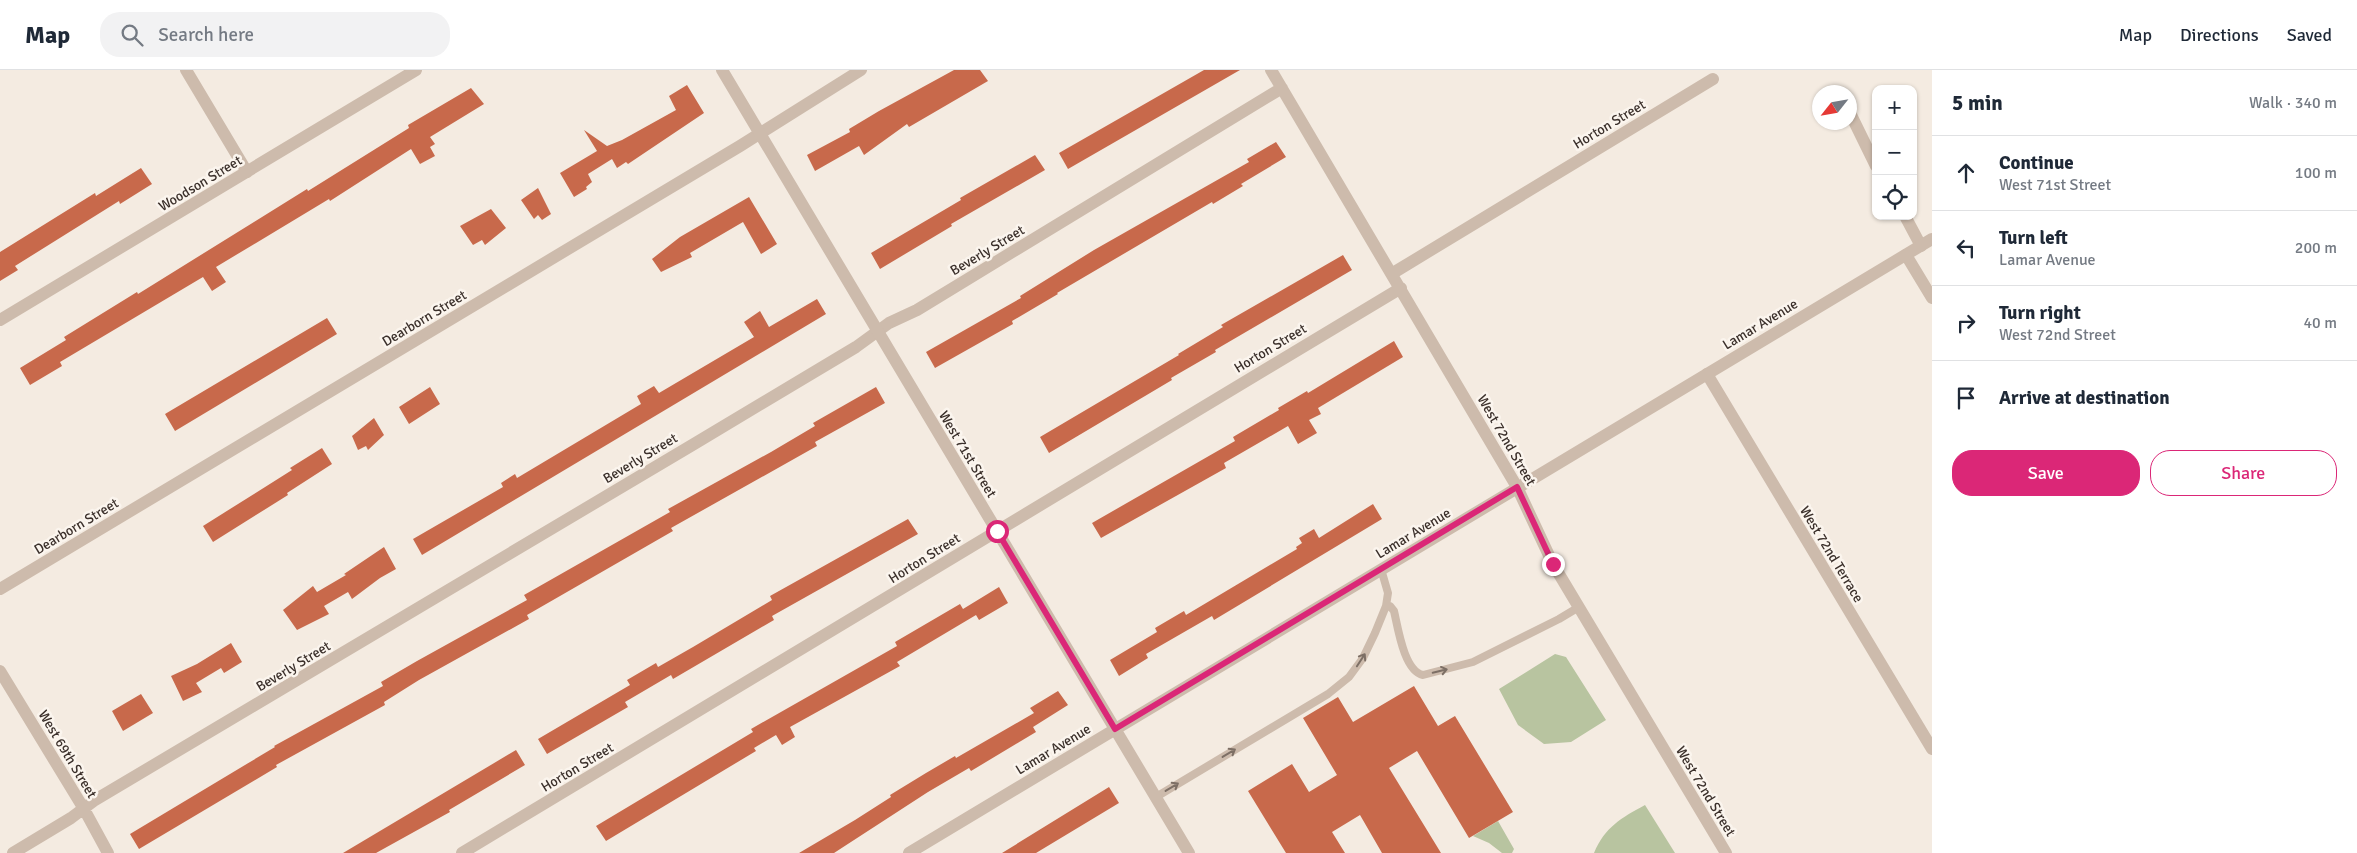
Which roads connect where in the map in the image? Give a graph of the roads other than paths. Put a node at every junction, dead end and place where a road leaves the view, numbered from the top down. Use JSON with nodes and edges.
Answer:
{"nodes":[{"id":1,"x":186,"y":70,"type":"edge"},
{"id":2,"x":416,"y":70,"type":"edge"},
{"id":3,"x":722,"y":70,"type":"edge"},
{"id":4,"x":861,"y":70,"type":"edge"},
{"id":5,"x":1276,"y":72,"type":"edge"},
{"id":6,"x":1713,"y":79,"type":"dead end"},
{"id":7,"x":1282,"y":88,"type":"junction"},
{"id":8,"x":1857,"y":127,"type":"edge"},
{"id":9,"x":760,"y":134,"type":"junction"},
{"id":10,"x":1872,"y":158,"type":"edge"},
{"id":11,"x":247,"y":172,"type":"junction"},
{"id":12,"x":1907,"y":220,"type":"edge"},
{"id":13,"x":1932,"y":239,"type":"edge"},
{"id":14,"x":1921,"y":246,"type":"junction"},
{"id":15,"x":1906,"y":255,"type":"junction"},
{"id":16,"x":1393,"y":273,"type":"junction"},
{"id":17,"x":1401,"y":288,"type":"junction"},
{"id":18,"x":1932,"y":298,"type":"edge"},
{"id":19,"x":0,"y":320,"type":"edge"},
{"id":20,"x":878,"y":331,"type":"junction"},
{"id":21,"x":1707,"y":374,"type":"junction"},
{"id":22,"x":1517,"y":487,"type":"junction"},
{"id":23,"x":997,"y":531,"type":"junction"},
{"id":24,"x":1382,"y":569,"type":"junction"},
{"id":25,"x":0,"y":589,"type":"edge"},
{"id":26,"x":1386,"y":606,"type":"junction"},
{"id":27,"x":1579,"y":607,"type":"junction"},
{"id":28,"x":0,"y":671,"type":"edge"},
{"id":29,"x":1115,"y":729,"type":"junction"},
{"id":30,"x":1932,"y":749,"type":"edge"},
{"id":31,"x":1156,"y":796,"type":"junction"},
{"id":32,"x":84,"y":808,"type":"junction"},
{"id":33,"x":13,"y":853,"type":"edge"},
{"id":34,"x":108,"y":853,"type":"edge"},
{"id":35,"x":462,"y":853,"type":"edge"},
{"id":36,"x":910,"y":853,"type":"edge"},
{"id":37,"x":1189,"y":853,"type":"edge"},
{"id":38,"x":1726,"y":853,"type":"edge"}],
"edges":[{"from":1,"to":11,"type":"street"},
{"from":2,"to":11,"type":"street","name":"Woodson Street"},
{"from":3,"to":9,"type":"street","name":"West 71st Street"},
{"from":4,"to":9,"type":"street","name":"Dearborn Street"},
{"from":5,"to":7,"type":"street","name":"West 72nd Street"},
{"from":6,"to":16,"type":"street","name":"Horton Street"},
{"from":7,"to":16,"type":"street","name":"West 72nd Street"},
{"from":7,"to":20,"type":"street","name":"Beverly Street"},
{"from":8,"to":10,"type":"street"},
{"from":9,"to":20,"type":"street","name":"West 71st Street"},
{"from":9,"to":25,"type":"street","name":"Dearborn Street"},
{"from":11,"to":19,"type":"street","name":"Woodson Street"},
{"from":12,"to":14,"type":"street"},
{"from":13,"to":14,"type":"street","name":"Lamar Avenue"},
{"from":14,"to":15,"type":"street","name":"Lamar Avenue"},
{"from":15,"to":18,"type":"street"},
{"from":15,"to":21,"type":"street","name":"Lamar Avenue"},
{"from":16,"to":17,"type":"street","name":"West 72nd Street"},
{"from":17,"to":22,"type":"street","name":"West 72nd Street"},
{"from":17,"to":23,"type":"street","name":"Horton Street"},
{"from":20,"to":23,"type":"street","name":"West 71st Street"},
{"from":20,"to":32,"type":"street","name":"Beverly Street"},
{"from":21,"to":22,"type":"street","name":"Lamar Avenue"},
{"from":21,"to":30,"type":"street","name":"West 72nd Terrace"},
{"from":22,"to":24,"type":"street","name":"Lamar Avenue"},
{"from":22,"to":27,"type":"street","name":"West 72nd Street"},
{"from":23,"to":29,"type":"street","name":"West 71st Street"},
{"from":23,"to":35,"type":"street","name":"Horton Street"},
{"from":24,"to":26,"type":"lane"},
{"from":24,"to":29,"type":"street","name":"Lamar Avenue"},
{"from":26,"to":27,"type":"lane","one_way":true},
{"from":31,"to":26,"type":"lane","one_way":true},
{"from":27,"to":38,"type":"street","name":"West 72nd Street"},
{"from":28,"to":32,"type":"street","name":"West 69th Street"},
{"from":29,"to":31,"type":"street","name":"West 71st Street"},
{"from":29,"to":36,"type":"street","name":"Lamar Avenue"},
{"from":31,"to":37,"type":"street","name":"West 71st Street"},
{"from":32,"to":33,"type":"street","name":"Beverly Street"},
{"from":32,"to":34,"type":"street","name":"West 69th Street"}]}
